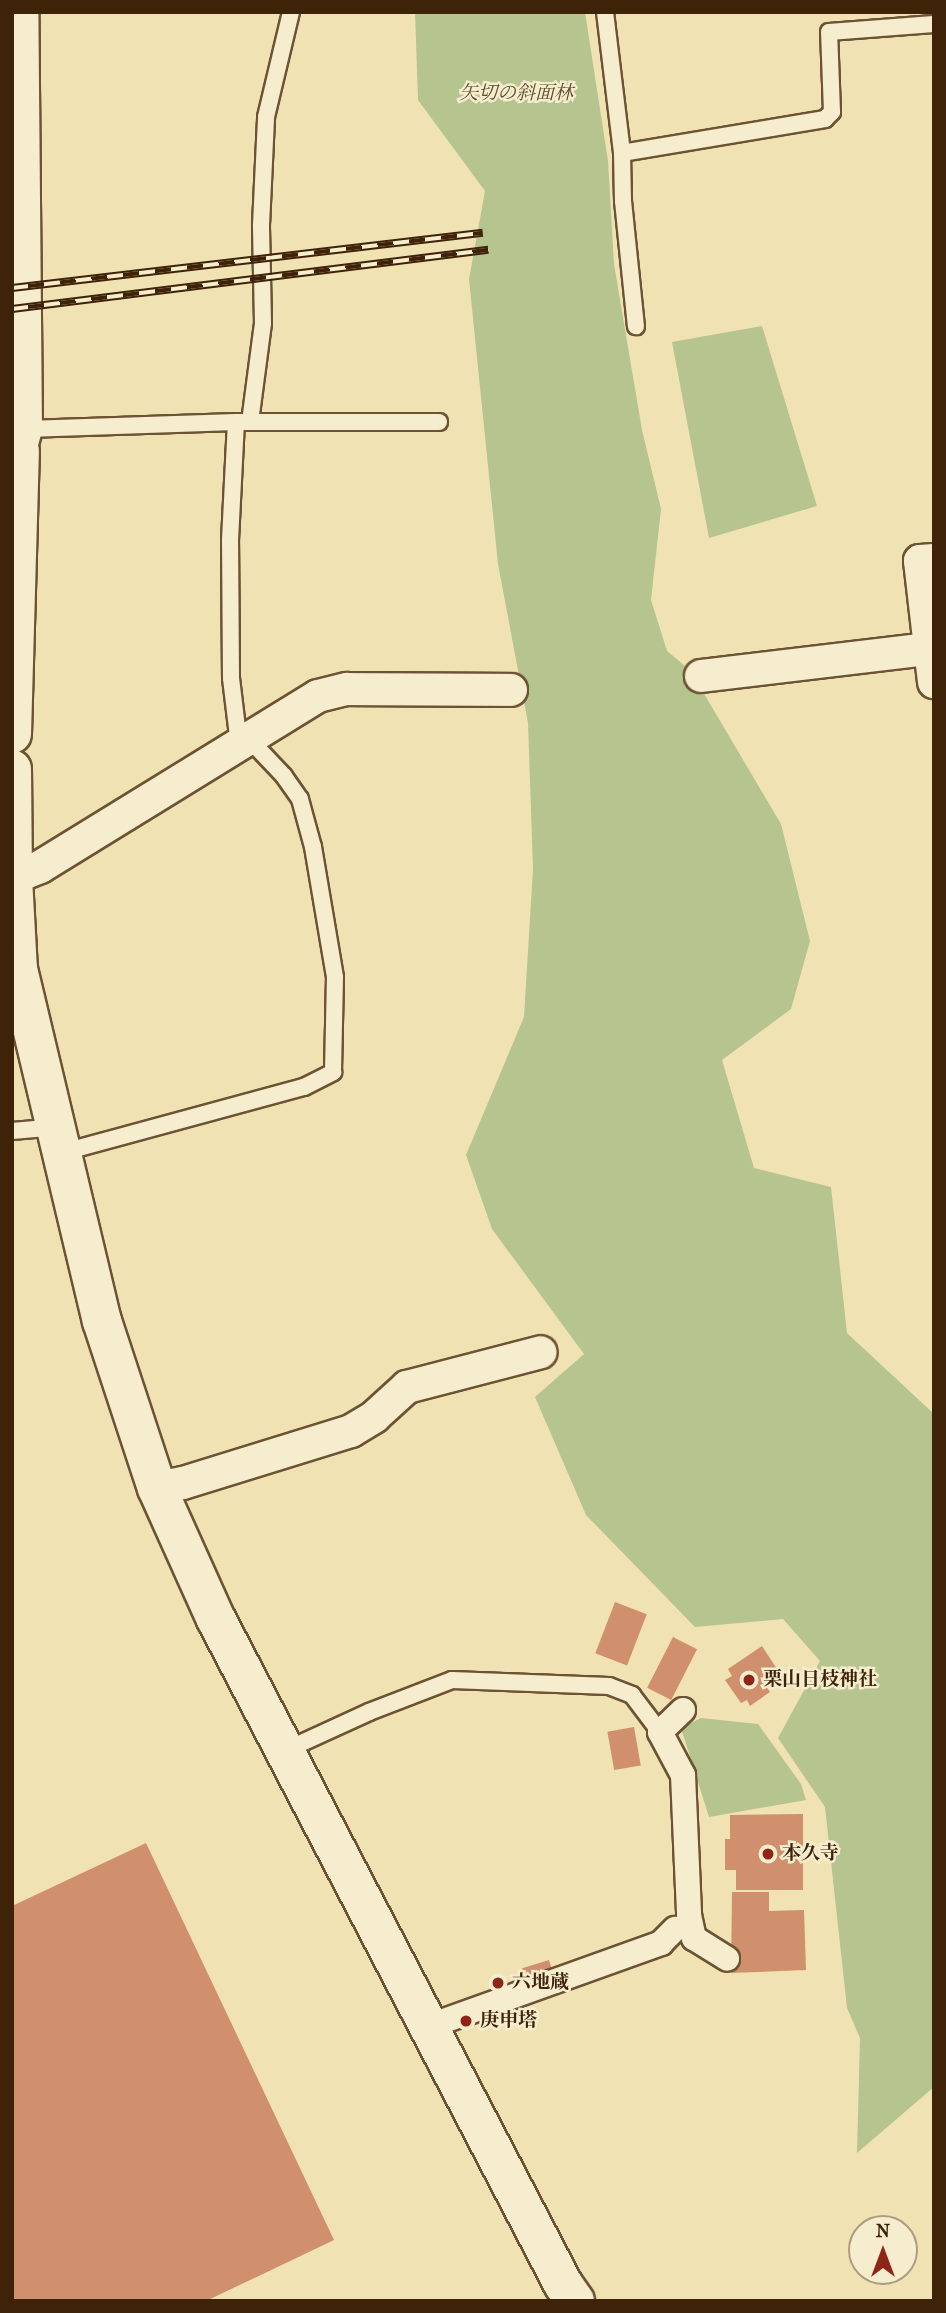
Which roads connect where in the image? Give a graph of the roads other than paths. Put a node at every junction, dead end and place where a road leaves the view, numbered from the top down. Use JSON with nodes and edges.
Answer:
{"nodes":[{"id":1,"x":22,"y":12,"type":"edge"},
{"id":2,"x":291,"y":12,"type":"edge"},
{"id":3,"x":606,"y":12,"type":"edge"},
{"id":4,"x":934,"y":24,"type":"edge"},
{"id":5,"x":622,"y":153,"type":"junction"},
{"id":6,"x":636,"y":326,"type":"dead end"},
{"id":7,"x":243,"y":422,"type":"junction"},
{"id":8,"x":439,"y":422,"type":"dead end"},
{"id":9,"x":20,"y":443,"type":"edge"},
{"id":10,"x":934,"y":560,"type":"edge"},
{"id":11,"x":14,"y":600,"type":"edge"},
{"id":12,"x":929,"y":649,"type":"junction"},
{"id":13,"x":701,"y":676,"type":"dead end"},
{"id":14,"x":934,"y":682,"type":"edge"},
{"id":15,"x":511,"y":690,"type":"dead end"},
{"id":16,"x":12,"y":734,"type":"edge"},
{"id":17,"x":250,"y":740,"type":"junction"},
{"id":18,"x":12,"y":769,"type":"edge"},
{"id":19,"x":13,"y":878,"type":"edge"},
{"id":20,"x":12,"y":1131,"type":"edge"},
{"id":21,"x":61,"y":1140,"type":"junction"},
{"id":22,"x":541,"y":1352,"type":"dead end"},
{"id":23,"x":157,"y":1488,"type":"junction"},
{"id":24,"x":683,"y":1710,"type":"dead end"},
{"id":25,"x":660,"y":1732,"type":"junction"},
{"id":26,"x":285,"y":1751,"type":"junction"},
{"id":27,"x":675,"y":1929,"type":"dead end"},
{"id":28,"x":727,"y":1959,"type":"dead end"},
{"id":29,"x":427,"y":2027,"type":"junction"},
{"id":30,"x":575,"y":2301,"type":"edge"}],
"edges":[{"from":1,"to":9,"type":"street"},
{"from":2,"to":7,"type":"lane"},
{"from":3,"to":5,"type":"lane"},
{"from":4,"to":5,"type":"lane"},
{"from":5,"to":6,"type":"lane"},
{"from":7,"to":8,"type":"lane"},
{"from":7,"to":9,"type":"lane"},
{"from":7,"to":17,"type":"lane"},
{"from":9,"to":11,"type":"street"},
{"from":10,"to":12,"type":"street"},
{"from":11,"to":16,"type":"street"},
{"from":12,"to":13,"type":"street"},
{"from":12,"to":14,"type":"street"},
{"from":15,"to":17,"type":"street"},
{"from":17,"to":19,"type":"street"},
{"from":17,"to":21,"type":"lane"},
{"from":18,"to":19,"type":"street"},
{"from":19,"to":21,"type":"street"},
{"from":20,"to":21,"type":"lane"},
{"from":21,"to":23,"type":"street"},
{"from":22,"to":23,"type":"street"},
{"from":23,"to":26,"type":"street"},
{"from":24,"to":25,"type":"street"},
{"from":25,"to":26,"type":"lane"},
{"from":25,"to":28,"type":"street"},
{"from":26,"to":29,"type":"street"},
{"from":27,"to":29,"type":"street"},
{"from":29,"to":30,"type":"street"}]}
